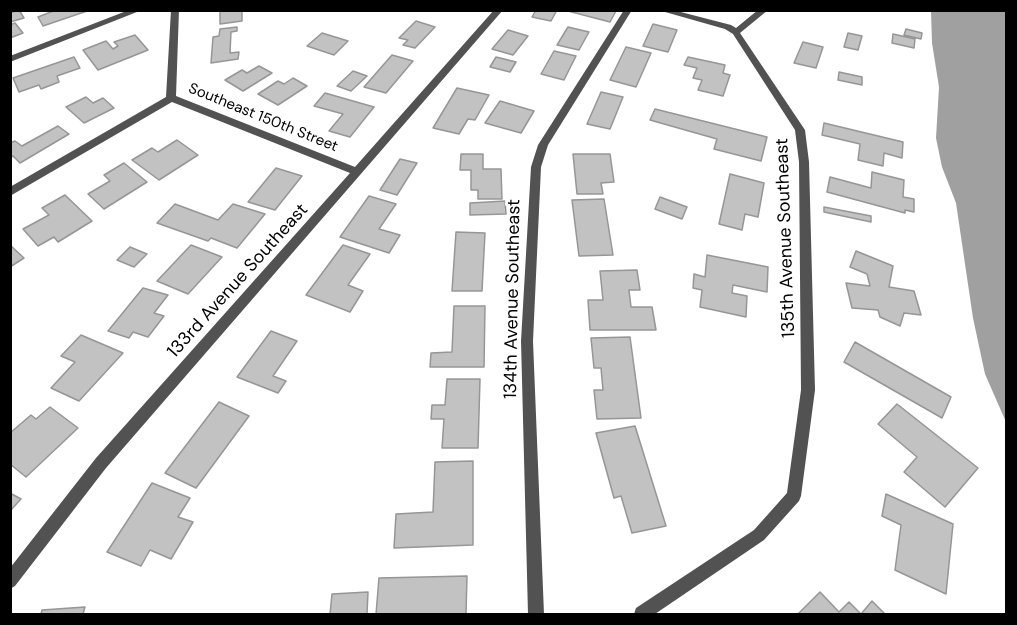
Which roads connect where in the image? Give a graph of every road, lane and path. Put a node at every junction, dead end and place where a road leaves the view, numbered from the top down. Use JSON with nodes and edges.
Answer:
{"nodes":[{"id":1,"x":138,"y":10,"type":"edge"},
{"id":2,"x":175,"y":10,"type":"edge"},
{"id":3,"x":499,"y":10,"type":"edge"},
{"id":4,"x":628,"y":10,"type":"edge"},
{"id":5,"x":662,"y":10,"type":"edge"},
{"id":6,"x":764,"y":10,"type":"edge"},
{"id":7,"x":736,"y":32,"type":"junction"},
{"id":8,"x":10,"y":59,"type":"edge"},
{"id":9,"x":171,"y":98,"type":"junction"},
{"id":10,"x":358,"y":172,"type":"junction"},
{"id":11,"x":10,"y":192,"type":"edge"},
{"id":12,"x":10,"y":581,"type":"edge"},
{"id":13,"x":536,"y":615,"type":"edge"},
{"id":14,"x":642,"y":615,"type":"edge"}],
"edges":[{"from":1,"to":8,"type":"street"},
{"from":2,"to":9,"type":"street","name":"Southeast 150th Street"},
{"from":3,"to":10,"type":"street","name":"133rd Avenue Southeast"},
{"from":4,"to":13,"type":"street","name":"134th Avenue Southeast"},
{"from":5,"to":7,"type":"street"},
{"from":6,"to":7,"type":"street"},
{"from":7,"to":14,"type":"street","name":"135th Avenue Southeast"},
{"from":9,"to":10,"type":"street","name":"Southeast 150th Street"},
{"from":9,"to":11,"type":"street"},
{"from":10,"to":12,"type":"street","name":"133rd Avenue Southeast"}]}
